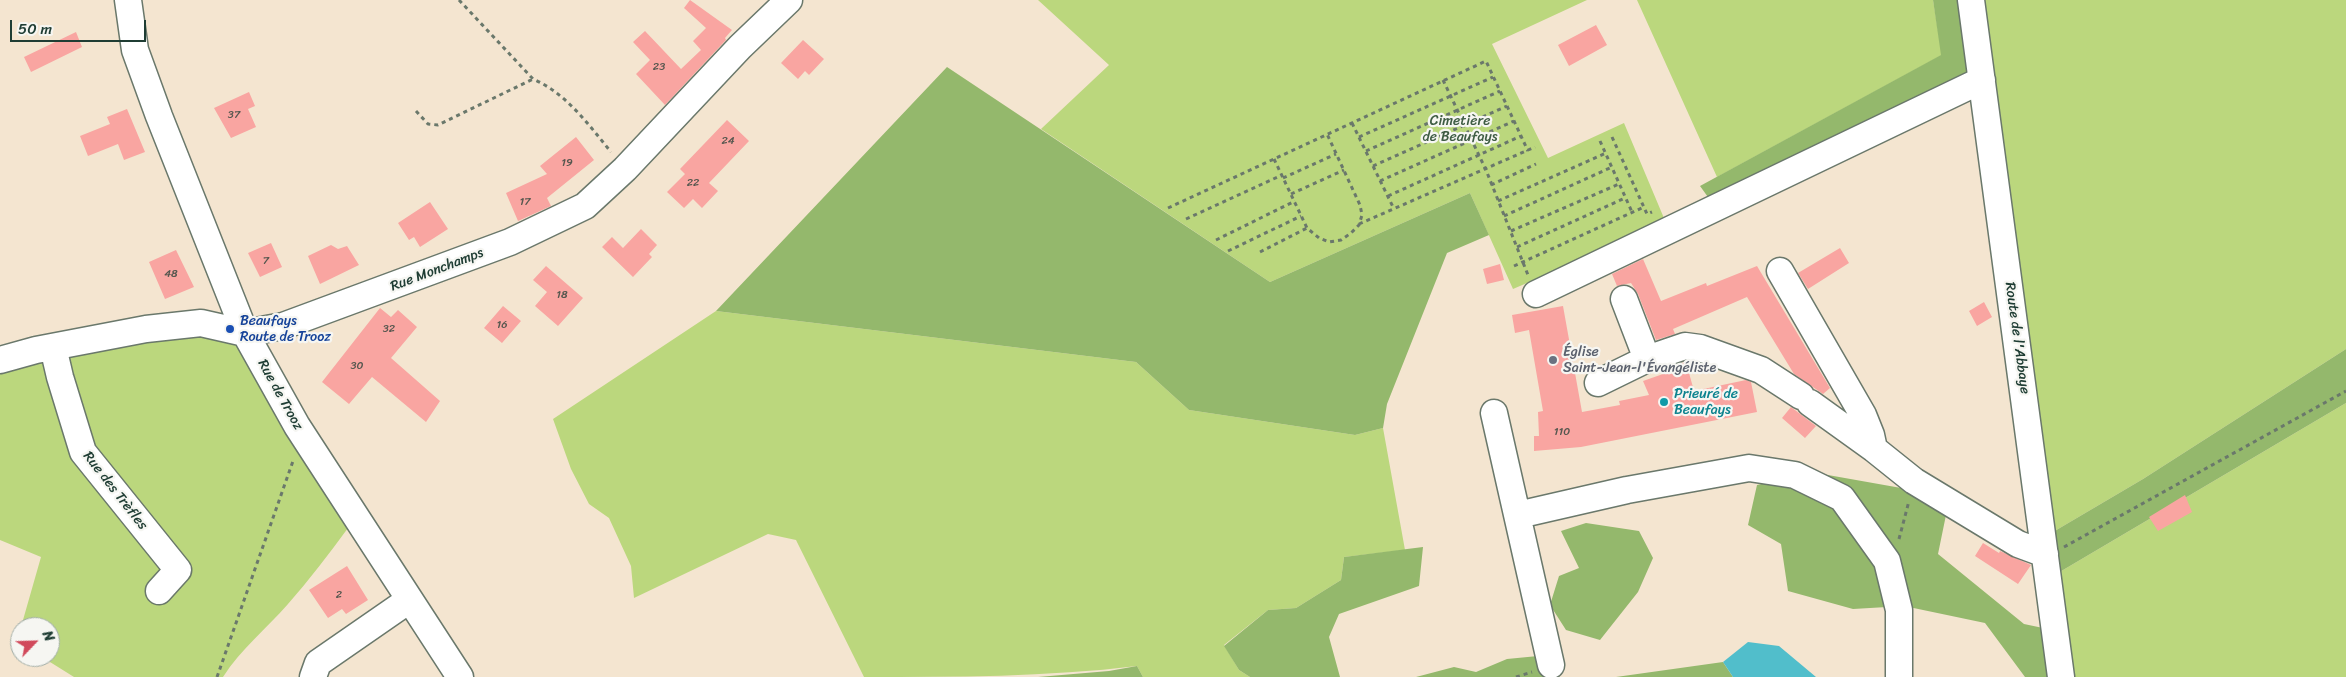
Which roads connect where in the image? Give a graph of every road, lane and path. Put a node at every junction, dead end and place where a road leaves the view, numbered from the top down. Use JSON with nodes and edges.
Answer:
{"nodes":[{"id":1,"x":128,"y":0,"type":"edge"},
{"id":2,"x":458,"y":0,"type":"edge"},
{"id":3,"x":789,"y":0,"type":"edge"},
{"id":4,"x":1971,"y":0,"type":"edge"},
{"id":5,"x":1493,"y":76,"type":"junction"},
{"id":6,"x":533,"y":80,"type":"junction"},
{"id":7,"x":1443,"y":80,"type":"junction"},
{"id":8,"x":1982,"y":80,"type":"junction"},
{"id":9,"x":1500,"y":91,"type":"junction"},
{"id":10,"x":1451,"y":96,"type":"junction"},
{"id":11,"x":1507,"y":106,"type":"junction"},
{"id":12,"x":416,"y":111,"type":"dead end"},
{"id":13,"x":1457,"y":111,"type":"junction"},
{"id":14,"x":1514,"y":121,"type":"junction"},
{"id":15,"x":1352,"y":123,"type":"junction"},
{"id":16,"x":1465,"y":126,"type":"junction"},
{"id":17,"x":1327,"y":134,"type":"junction"},
{"id":18,"x":1521,"y":136,"type":"junction"},
{"id":19,"x":1359,"y":137,"type":"junction"},
{"id":20,"x":1612,"y":137,"type":"dead end"},
{"id":21,"x":1471,"y":140,"type":"junction"},
{"id":22,"x":1600,"y":141,"type":"dead end"},
{"id":23,"x":1535,"y":147,"type":"dead end"},
{"id":24,"x":1528,"y":150,"type":"junction"},
{"id":25,"x":1366,"y":151,"type":"junction"},
{"id":26,"x":1606,"y":153,"type":"junction"},
{"id":27,"x":1336,"y":154,"type":"junction"},
{"id":28,"x":1479,"y":156,"type":"junction"},
{"id":29,"x":1274,"y":159,"type":"junction"},
{"id":30,"x":1536,"y":164,"type":"dead end"},
{"id":31,"x":1373,"y":166,"type":"junction"},
{"id":32,"x":1612,"y":167,"type":"junction"},
{"id":33,"x":625,"y":169,"type":"junction"},
{"id":34,"x":1344,"y":170,"type":"junction"},
{"id":35,"x":1486,"y":170,"type":"junction"},
{"id":36,"x":1282,"y":176,"type":"junction"},
{"id":37,"x":1380,"y":181,"type":"junction"},
{"id":38,"x":1492,"y":184,"type":"junction"},
{"id":39,"x":1619,"y":184,"type":"junction"},
{"id":40,"x":1291,"y":194,"type":"junction"},
{"id":41,"x":1388,"y":196,"type":"junction"},
{"id":42,"x":1625,"y":198,"type":"junction"},
{"id":43,"x":1498,"y":201,"type":"junction"},
{"id":44,"x":1294,"y":202,"type":"junction"},
{"id":45,"x":1644,"y":207,"type":"junction"},
{"id":46,"x":1168,"y":208,"type":"dead end"},
{"id":47,"x":1394,"y":209,"type":"junction"},
{"id":48,"x":1656,"y":210,"type":"dead end"},
{"id":49,"x":1632,"y":212,"type":"junction"},
{"id":50,"x":1301,"y":216,"type":"junction"},
{"id":51,"x":1504,"y":216,"type":"junction"},
{"id":52,"x":1186,"y":219,"type":"dead end"},
{"id":53,"x":1359,"y":225,"type":"junction"},
{"id":54,"x":1307,"y":228,"type":"junction"},
{"id":55,"x":1511,"y":231,"type":"junction"},
{"id":56,"x":1216,"y":240,"type":"dead end"},
{"id":57,"x":1517,"y":247,"type":"junction"},
{"id":58,"x":1228,"y":251,"type":"dead end"},
{"id":59,"x":1260,"y":252,"type":"dead end"},
{"id":60,"x":1523,"y":262,"type":"junction"},
{"id":61,"x":1514,"y":266,"type":"dead end"},
{"id":62,"x":1780,"y":271,"type":"dead end"},
{"id":63,"x":1536,"y":294,"type":"joint"},
{"id":64,"x":1624,"y":299,"type":"dead end"},
{"id":65,"x":245,"y":332,"type":"junction"},
{"id":66,"x":53,"y":347,"type":"junction"},
{"id":67,"x":1647,"y":359,"type":"junction"},
{"id":68,"x":0,"y":360,"type":"edge"},
{"id":69,"x":1598,"y":383,"type":"dead end"},
{"id":70,"x":2346,"y":391,"type":"edge"},
{"id":71,"x":1494,"y":413,"type":"dead end"},
{"id":72,"x":302,"y":435,"type":"junction"},
{"id":73,"x":1874,"y":449,"type":"junction"},
{"id":74,"x":1914,"y":481,"type":"junction"},
{"id":75,"x":1518,"y":515,"type":"junction"},
{"id":76,"x":2045,"y":554,"type":"junction"},
{"id":77,"x":1887,"y":561,"type":"junction"},
{"id":78,"x":158,"y":591,"type":"dead end"},
{"id":79,"x":409,"y":600,"type":"junction"},
{"id":80,"x":1551,"y":665,"type":"dead end"},
{"id":81,"x":217,"y":677,"type":"edge"},
{"id":82,"x":313,"y":677,"type":"edge"},
{"id":83,"x":460,"y":677,"type":"edge"},
{"id":84,"x":1898,"y":677,"type":"edge"},
{"id":85,"x":2061,"y":677,"type":"edge"}],
"edges":[{"from":1,"to":65,"type":"street","name":"Rue de Trooz"},
{"from":2,"to":6,"type":"path"},
{"from":3,"to":33,"type":"street","name":"Rue Monchamps"},
{"from":4,"to":8,"type":"street","name":"Route de l'Abbaye"},
{"from":5,"to":7,"type":"path"},
{"from":5,"to":9,"type":"path"},
{"from":5,"to":10,"type":"path"},
{"from":6,"to":12,"type":"path"},
{"from":6,"to":33,"type":"path"},
{"from":7,"to":10,"type":"path"},
{"from":7,"to":15,"type":"path"},
{"from":8,"to":63,"type":"street"},
{"from":8,"to":76,"type":"street","name":"Route de l'Abbaye"},
{"from":9,"to":11,"type":"path"},
{"from":9,"to":13,"type":"path"},
{"from":10,"to":13,"type":"path"},
{"from":10,"to":19,"type":"path"},
{"from":11,"to":14,"type":"path"},
{"from":11,"to":16,"type":"path"},
{"from":13,"to":16,"type":"path"},
{"from":13,"to":25,"type":"path"},
{"from":14,"to":18,"type":"path"},
{"from":14,"to":21,"type":"path"},
{"from":15,"to":17,"type":"path"},
{"from":15,"to":19,"type":"path"},
{"from":16,"to":21,"type":"path"},
{"from":16,"to":31,"type":"path"},
{"from":17,"to":27,"type":"path"},
{"from":17,"to":29,"type":"path"},
{"from":18,"to":24,"type":"path"},
{"from":18,"to":28,"type":"path"},
{"from":19,"to":25,"type":"path"},
{"from":20,"to":45,"type":"path"},
{"from":21,"to":28,"type":"path"},
{"from":21,"to":37,"type":"path"},
{"from":22,"to":26,"type":"path"},
{"from":23,"to":24,"type":"path"},
{"from":24,"to":35,"type":"path"},
{"from":25,"to":31,"type":"path"},
{"from":26,"to":32,"type":"path"},
{"from":26,"to":43,"type":"path"},
{"from":27,"to":34,"type":"path"},
{"from":27,"to":36,"type":"path"},
{"from":28,"to":35,"type":"path"},
{"from":28,"to":41,"type":"path"},
{"from":29,"to":36,"type":"path"},
{"from":29,"to":46,"type":"path"},
{"from":30,"to":38,"type":"path"},
{"from":31,"to":37,"type":"path"},
{"from":32,"to":39,"type":"path"},
{"from":32,"to":51,"type":"path"},
{"from":33,"to":65,"type":"street","name":"Rue Monchamps"},
{"from":34,"to":40,"type":"path"},
{"from":34,"to":53,"type":"path"},
{"from":35,"to":38,"type":"path"},
{"from":35,"to":47,"type":"path"},
{"from":36,"to":40,"type":"path"},
{"from":36,"to":52,"type":"path"},
{"from":37,"to":41,"type":"path"},
{"from":38,"to":43,"type":"path"},
{"from":39,"to":42,"type":"path"},
{"from":39,"to":55,"type":"path"},
{"from":40,"to":44,"type":"path"},
{"from":41,"to":47,"type":"path"},
{"from":42,"to":49,"type":"path"},
{"from":42,"to":57,"type":"path"},
{"from":43,"to":51,"type":"path"},
{"from":44,"to":50,"type":"path"},
{"from":44,"to":56,"type":"path"},
{"from":45,"to":48,"type":"path"},
{"from":45,"to":49,"type":"path"},
{"from":47,"to":53,"type":"path"},
{"from":49,"to":60,"type":"path"},
{"from":50,"to":54,"type":"path"},
{"from":50,"to":58,"type":"path"},
{"from":51,"to":55,"type":"path"},
{"from":53,"to":54,"type":"path"},
{"from":54,"to":59,"type":"path"},
{"from":55,"to":57,"type":"path"},
{"from":57,"to":60,"type":"path"},
{"from":60,"to":61,"type":"path"},
{"from":60,"to":63,"type":"path"},
{"from":62,"to":73,"type":"street"},
{"from":64,"to":67,"type":"street"},
{"from":65,"to":66,"type":"street","name":"Rue Monchamps"},
{"from":65,"to":72,"type":"street","name":"Rue de Trooz"},
{"from":66,"to":68,"type":"street","name":"Rue Monchamps"},
{"from":66,"to":78,"type":"street","name":"Rue des Trèfles"},
{"from":67,"to":69,"type":"street"},
{"from":67,"to":73,"type":"street"},
{"from":70,"to":76,"type":"path"},
{"from":71,"to":75,"type":"street"},
{"from":72,"to":79,"type":"street","name":"Rue de Trooz"},
{"from":72,"to":81,"type":"path"},
{"from":73,"to":74,"type":"street"},
{"from":74,"to":76,"type":"street"},
{"from":74,"to":77,"type":"path"},
{"from":75,"to":77,"type":"street"},
{"from":75,"to":80,"type":"street"},
{"from":76,"to":85,"type":"street","name":"Route de l'Abbaye"},
{"from":77,"to":84,"type":"street"},
{"from":79,"to":82,"type":"street"},
{"from":79,"to":83,"type":"street","name":"Rue de Trooz"}]}
